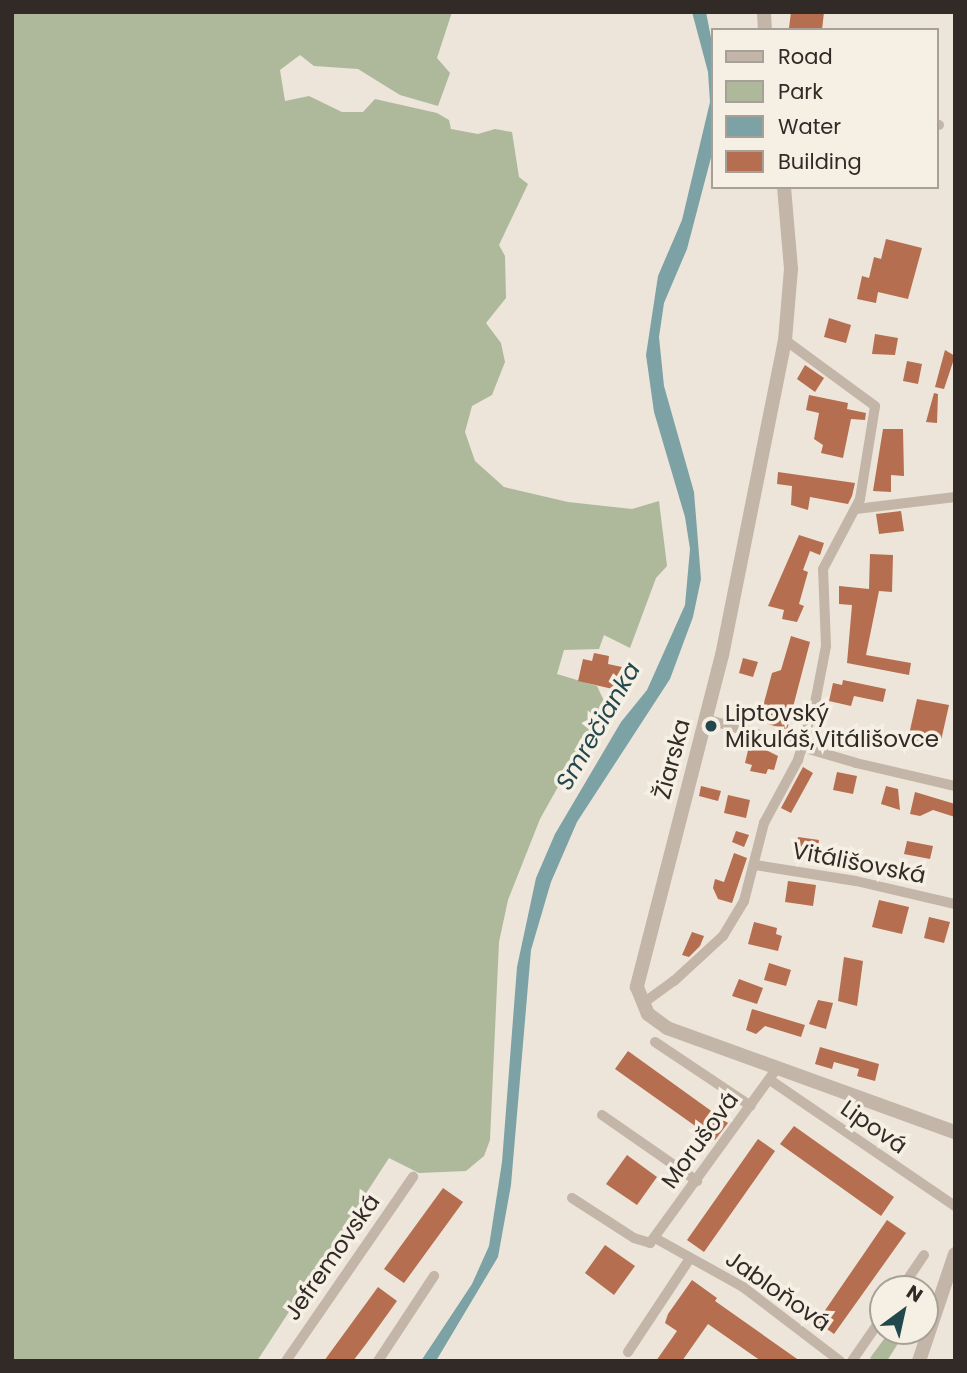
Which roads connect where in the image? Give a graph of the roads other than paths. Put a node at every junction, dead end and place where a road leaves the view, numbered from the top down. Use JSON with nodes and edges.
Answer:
{"nodes":[{"id":1,"x":784,"y":189,"type":"edge"},
{"id":2,"x":785,"y":340,"type":"junction"},
{"id":3,"x":955,"y":497,"type":"edge"},
{"id":4,"x":856,"y":509,"type":"junction"},
{"id":5,"x":706,"y":719,"type":"junction"},
{"id":6,"x":802,"y":748,"type":"junction"},
{"id":7,"x":955,"y":786,"type":"edge"},
{"id":8,"x":755,"y":865,"type":"junction"},
{"id":9,"x":955,"y":904,"type":"edge"},
{"id":10,"x":642,"y":1004,"type":"junction"},
{"id":11,"x":655,"y":1042,"type":"dead end"},
{"id":12,"x":778,"y":1067,"type":"junction"},
{"id":13,"x":770,"y":1080,"type":"junction"},
{"id":14,"x":751,"y":1107,"type":"junction"},
{"id":15,"x":602,"y":1115,"type":"dead end"},
{"id":16,"x":955,"y":1132,"type":"edge"},
{"id":17,"x":413,"y":1177,"type":"dead end"},
{"id":18,"x":696,"y":1181,"type":"junction"},
{"id":19,"x":572,"y":1198,"type":"dead end"},
{"id":20,"x":955,"y":1206,"type":"edge"},
{"id":21,"x":656,"y":1238,"type":"junction"},
{"id":22,"x":955,"y":1254,"type":"edge"},
{"id":23,"x":925,"y":1255,"type":"dead end"},
{"id":24,"x":689,"y":1260,"type":"junction"},
{"id":25,"x":911,"y":1275,"type":"edge"},
{"id":26,"x":434,"y":1276,"type":"dead end"},
{"id":27,"x":869,"y":1336,"type":"edge"},
{"id":28,"x":628,"y":1352,"type":"dead end"},
{"id":29,"x":289,"y":1360,"type":"edge"},
{"id":30,"x":378,"y":1361,"type":"edge"},
{"id":31,"x":840,"y":1361,"type":"edge"},
{"id":32,"x":852,"y":1361,"type":"edge"},
{"id":33,"x":919,"y":1361,"type":"edge"}],
"edges":[{"from":1,"to":2,"type":"street","name":"Žiarska"},
{"from":2,"to":4,"type":"street","name":"Vitálišovská"},
{"from":2,"to":5,"type":"street","name":"Žiarska"},
{"from":3,"to":4,"type":"street"},
{"from":4,"to":6,"type":"street","name":"Vitálišovská"},
{"from":5,"to":6,"type":"street"},
{"from":5,"to":10,"type":"street","name":"Žiarska"},
{"from":6,"to":7,"type":"street"},
{"from":6,"to":8,"type":"street","name":"Vitálišovská"},
{"from":8,"to":9,"type":"street","name":"Vitálišovská"},
{"from":8,"to":10,"type":"street","name":"Vitálišovská"},
{"from":10,"to":12,"type":"street"},
{"from":11,"to":14,"type":"street"},
{"from":12,"to":13,"type":"street","name":"Morušová"},
{"from":12,"to":16,"type":"street"},
{"from":13,"to":14,"type":"street","name":"Morušová"},
{"from":13,"to":20,"type":"street","name":"Lipová"},
{"from":14,"to":18,"type":"street","name":"Morušová"},
{"from":15,"to":18,"type":"street"},
{"from":17,"to":29,"type":"street","name":"Jefremovská"},
{"from":18,"to":21,"type":"street","name":"Morušová"},
{"from":19,"to":21,"type":"street"},
{"from":21,"to":24,"type":"street","name":"Jabloňová"},
{"from":22,"to":33,"type":"street"},
{"from":23,"to":25,"type":"street"},
{"from":24,"to":28,"type":"street","name":"Jabloňová"},
{"from":24,"to":31,"type":"street","name":"Jabloňová"},
{"from":26,"to":30,"type":"street"},
{"from":27,"to":32,"type":"street"}]}
